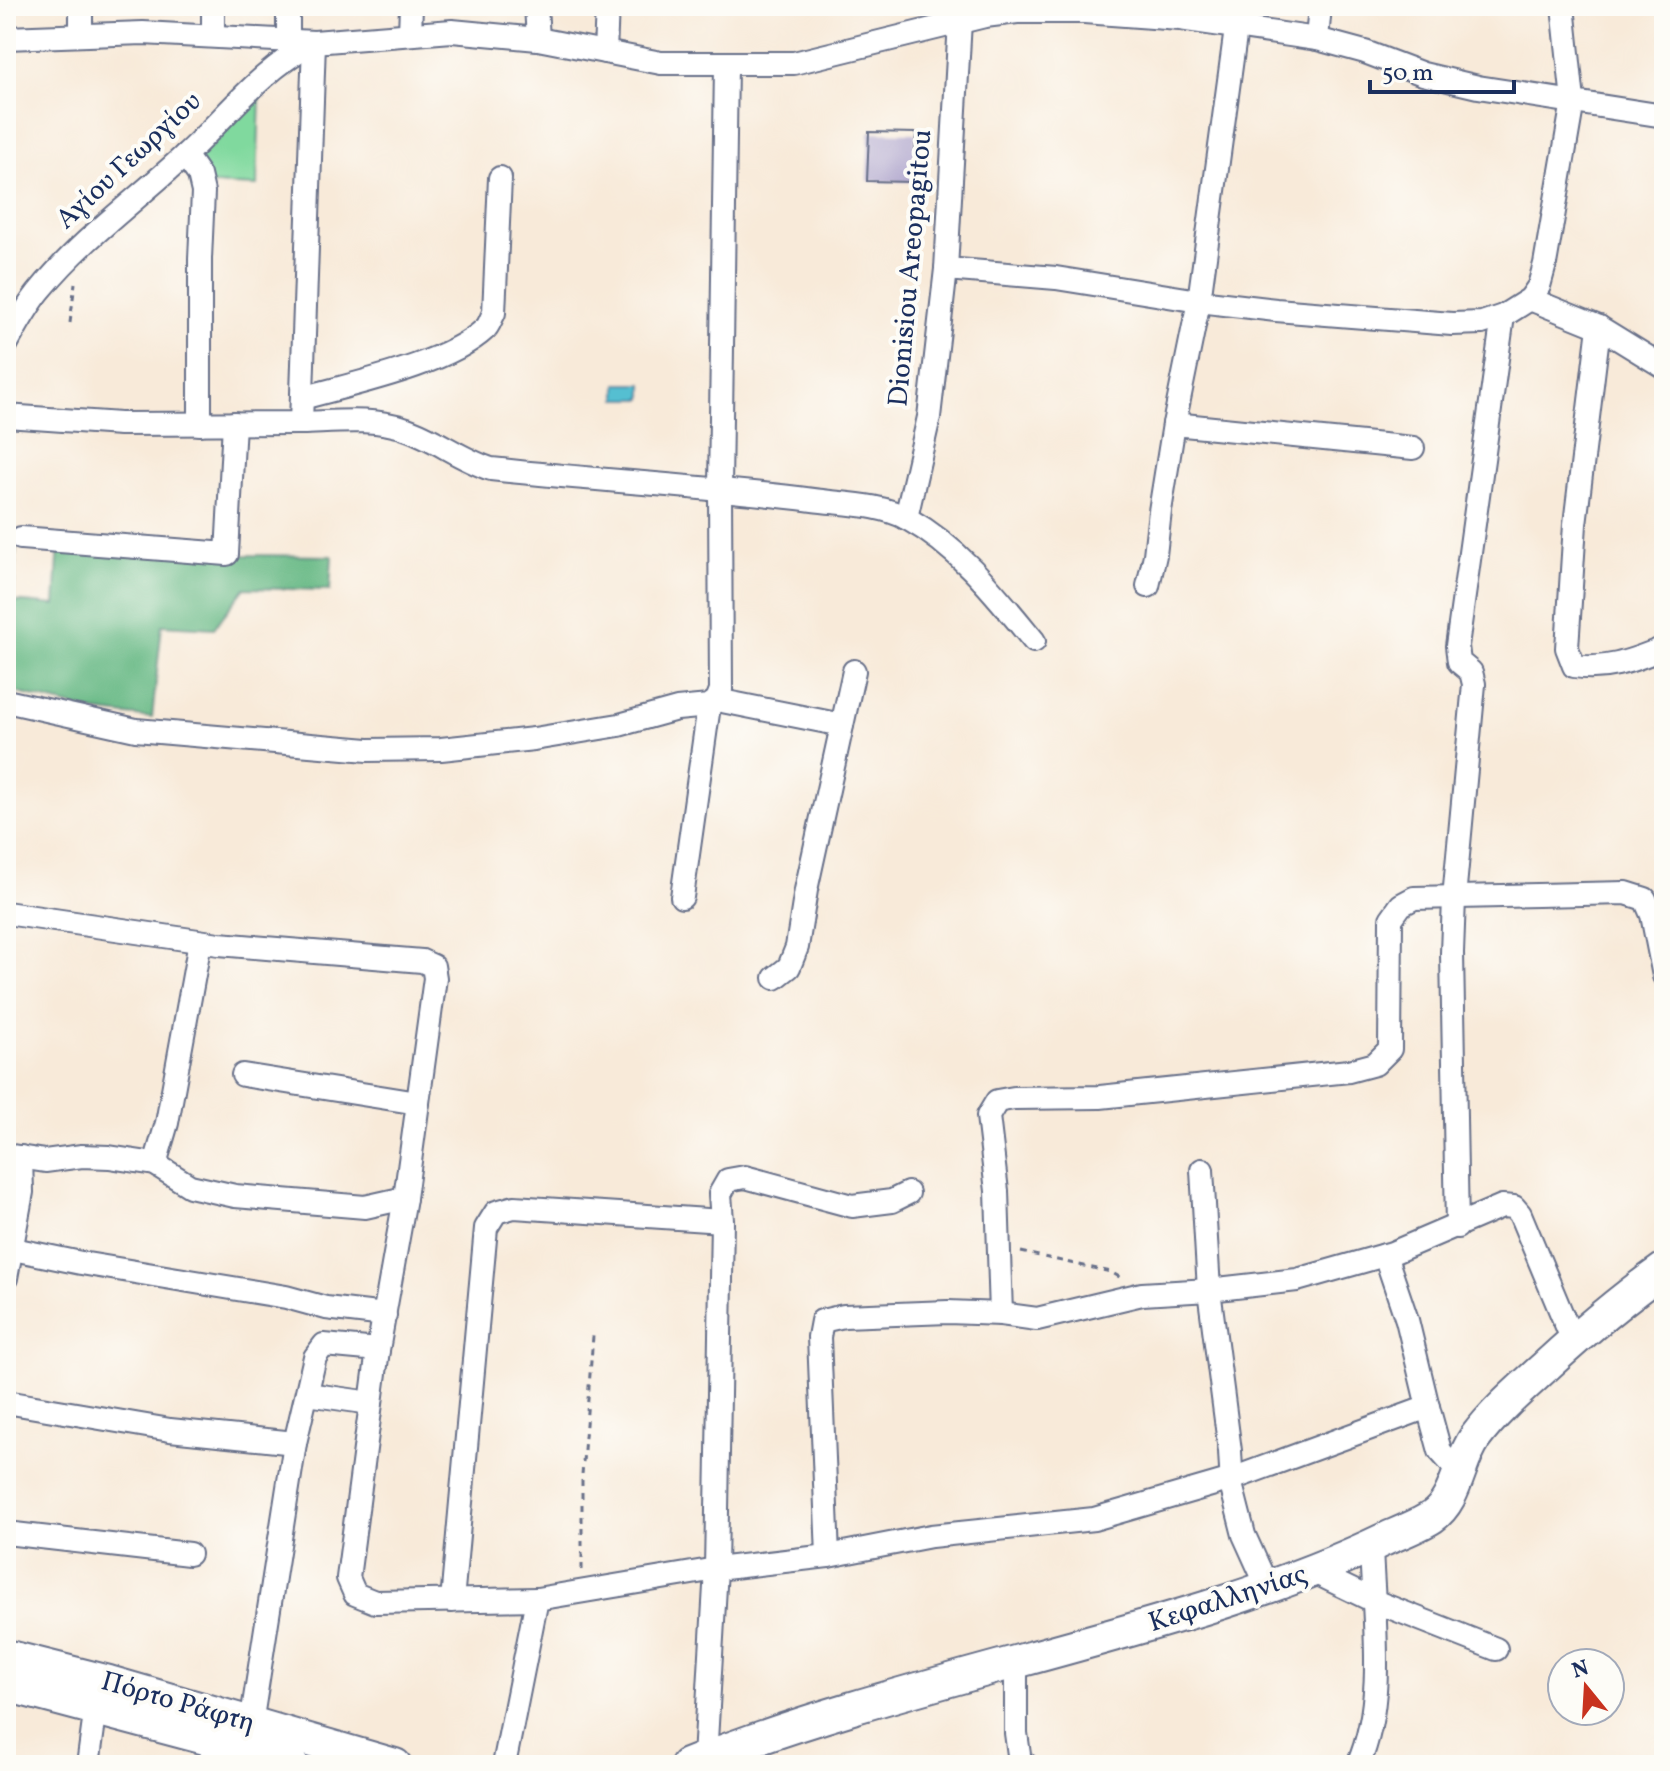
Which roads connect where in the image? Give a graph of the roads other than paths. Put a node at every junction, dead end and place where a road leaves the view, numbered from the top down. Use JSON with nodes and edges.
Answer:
{"nodes":[{"id":1,"x":81,"y":6,"type":"edge"},
{"id":2,"x":213,"y":6,"type":"edge"},
{"id":3,"x":288,"y":6,"type":"edge"},
{"id":4,"x":411,"y":6,"type":"edge"},
{"id":5,"x":536,"y":6,"type":"edge"},
{"id":6,"x":607,"y":6,"type":"edge"},
{"id":7,"x":1320,"y":6,"type":"edge"},
{"id":8,"x":1563,"y":6,"type":"edge"},
{"id":9,"x":1084,"y":9,"type":"edge"},
{"id":10,"x":984,"y":11,"type":"edge"},
{"id":11,"x":960,"y":21,"type":"junction"},
{"id":12,"x":1236,"y":29,"type":"junction"},
{"id":13,"x":410,"y":33,"type":"junction"},
{"id":14,"x":81,"y":35,"type":"junction"},
{"id":15,"x":213,"y":35,"type":"junction"},
{"id":16,"x":6,"y":38,"type":"edge"},
{"id":17,"x":265,"y":39,"type":"junction"},
{"id":18,"x":538,"y":39,"type":"junction"},
{"id":19,"x":1317,"y":39,"type":"junction"},
{"id":20,"x":288,"y":40,"type":"junction"},
{"id":21,"x":314,"y":42,"type":"junction"},
{"id":22,"x":605,"y":52,"type":"junction"},
{"id":23,"x":726,"y":65,"type":"junction"},
{"id":24,"x":264,"y":74,"type":"junction"},
{"id":25,"x":1573,"y":101,"type":"junction"},
{"id":26,"x":1664,"y":116,"type":"edge"},
{"id":27,"x":185,"y":155,"type":"junction"},
{"id":28,"x":500,"y":178,"type":"dead end"},
{"id":29,"x":946,"y":269,"type":"junction"},
{"id":30,"x":1530,"y":299,"type":"junction"},
{"id":31,"x":1199,"y":301,"type":"junction"},
{"id":32,"x":1503,"y":316,"type":"junction"},
{"id":33,"x":1599,"y":327,"type":"junction"},
{"id":34,"x":6,"y":345,"type":"edge"},
{"id":35,"x":1664,"y":367,"type":"edge"},
{"id":36,"x":302,"y":398,"type":"junction"},
{"id":37,"x":6,"y":416,"type":"edge"},
{"id":38,"x":234,"y":423,"type":"junction"},
{"id":39,"x":301,"y":423,"type":"junction"},
{"id":40,"x":200,"y":424,"type":"junction"},
{"id":41,"x":1174,"y":424,"type":"junction"},
{"id":42,"x":1413,"y":448,"type":"dead end"},
{"id":43,"x":720,"y":488,"type":"junction"},
{"id":44,"x":906,"y":518,"type":"junction"},
{"id":45,"x":21,"y":538,"type":"dead end"},
{"id":46,"x":1148,"y":586,"type":"dead end"},
{"id":47,"x":1034,"y":641,"type":"dead end"},
{"id":48,"x":1664,"y":648,"type":"edge"},
{"id":49,"x":854,"y":671,"type":"dead end"},
{"id":50,"x":6,"y":701,"type":"edge"},
{"id":51,"x":713,"y":703,"type":"junction"},
{"id":52,"x":842,"y":725,"type":"junction"},
{"id":53,"x":682,"y":897,"type":"dead end"},
{"id":54,"x":1454,"y":898,"type":"junction"},
{"id":55,"x":1654,"y":898,"type":"edge"},
{"id":56,"x":6,"y":913,"type":"edge"},
{"id":57,"x":200,"y":942,"type":"junction"},
{"id":58,"x":1664,"y":976,"type":"edge"},
{"id":59,"x":775,"y":978,"type":"dead end"},
{"id":60,"x":243,"y":1075,"type":"dead end"},
{"id":61,"x":418,"y":1103,"type":"junction"},
{"id":62,"x":14,"y":1156,"type":"edge"},
{"id":63,"x":155,"y":1164,"type":"junction"},
{"id":64,"x":1202,"y":1170,"type":"dead end"},
{"id":65,"x":908,"y":1193,"type":"dead end"},
{"id":66,"x":405,"y":1198,"type":"junction"},
{"id":67,"x":722,"y":1221,"type":"junction"},
{"id":68,"x":1457,"y":1227,"type":"junction"},
{"id":69,"x":13,"y":1249,"type":"junction"},
{"id":70,"x":1385,"y":1255,"type":"junction"},
{"id":71,"x":1663,"y":1275,"type":"edge"},
{"id":72,"x":6,"y":1277,"type":"edge"},
{"id":73,"x":1209,"y":1290,"type":"junction"},
{"id":74,"x":1001,"y":1314,"type":"junction"},
{"id":75,"x":385,"y":1315,"type":"junction"},
{"id":76,"x":1573,"y":1341,"type":"junction"},
{"id":77,"x":378,"y":1350,"type":"junction"},
{"id":78,"x":307,"y":1394,"type":"junction"},
{"id":79,"x":6,"y":1402,"type":"edge"},
{"id":80,"x":371,"y":1403,"type":"junction"},
{"id":81,"x":1428,"y":1407,"type":"junction"},
{"id":82,"x":295,"y":1443,"type":"junction"},
{"id":83,"x":1458,"y":1471,"type":"junction"},
{"id":84,"x":1232,"y":1479,"type":"junction"},
{"id":85,"x":6,"y":1533,"type":"edge"},
{"id":86,"x":1371,"y":1546,"type":"junction"},
{"id":87,"x":189,"y":1554,"type":"dead end"},
{"id":88,"x":828,"y":1556,"type":"junction"},
{"id":89,"x":716,"y":1569,"type":"junction"},
{"id":90,"x":1312,"y":1571,"type":"junction"},
{"id":91,"x":1268,"y":1588,"type":"junction"},
{"id":92,"x":537,"y":1599,"type":"junction"},
{"id":93,"x":452,"y":1601,"type":"junction"},
{"id":94,"x":1374,"y":1601,"type":"junction"},
{"id":95,"x":1496,"y":1649,"type":"dead end"},
{"id":96,"x":6,"y":1656,"type":"edge"},
{"id":97,"x":1016,"y":1661,"type":"junction"},
{"id":98,"x":6,"y":1685,"type":"edge"},
{"id":99,"x":96,"y":1707,"type":"junction"},
{"id":100,"x":251,"y":1724,"type":"junction"},
{"id":101,"x":212,"y":1752,"type":"edge"},
{"id":102,"x":1366,"y":1759,"type":"edge"},
{"id":103,"x":698,"y":1763,"type":"edge"},
{"id":104,"x":88,"y":1765,"type":"edge"},
{"id":105,"x":292,"y":1765,"type":"edge"},
{"id":106,"x":395,"y":1765,"type":"edge"},
{"id":107,"x":504,"y":1765,"type":"edge"},
{"id":108,"x":1026,"y":1765,"type":"edge"}],
"edges":[{"from":1,"to":14,"type":"street"},
{"from":2,"to":15,"type":"street"},
{"from":3,"to":20,"type":"street"},
{"from":4,"to":13,"type":"street"},
{"from":5,"to":18,"type":"street"},
{"from":6,"to":22,"type":"street"},
{"from":7,"to":19,"type":"street"},
{"from":8,"to":25,"type":"street"},
{"from":9,"to":10,"type":"street"},
{"from":9,"to":12,"type":"street"},
{"from":10,"to":11,"type":"street"},
{"from":11,"to":23,"type":"street"},
{"from":11,"to":29,"type":"street","name":"Dionisiou Areopagitou"},
{"from":12,"to":19,"type":"street"},
{"from":12,"to":31,"type":"street"},
{"from":13,"to":18,"type":"street"},
{"from":13,"to":21,"type":"street"},
{"from":14,"to":15,"type":"street"},
{"from":14,"to":16,"type":"street"},
{"from":15,"to":17,"type":"street"},
{"from":17,"to":20,"type":"street"},
{"from":17,"to":24,"type":"street"},
{"from":18,"to":22,"type":"street"},
{"from":19,"to":25,"type":"street"},
{"from":20,"to":21,"type":"street"},
{"from":21,"to":24,"type":"street","name":"Αγίου Γεωργίου"},
{"from":21,"to":36,"type":"street"},
{"from":22,"to":23,"type":"street"},
{"from":23,"to":43,"type":"street"},
{"from":24,"to":27,"type":"street","name":"Αγίου Γεωργίου"},
{"from":25,"to":26,"type":"street"},
{"from":25,"to":30,"type":"street"},
{"from":27,"to":34,"type":"street","name":"Αγίου Γεωργίου"},
{"from":27,"to":40,"type":"street"},
{"from":28,"to":36,"type":"street"},
{"from":29,"to":31,"type":"street"},
{"from":29,"to":44,"type":"street","name":"Dionisiou Areopagitou"},
{"from":30,"to":32,"type":"street"},
{"from":30,"to":33,"type":"street"},
{"from":31,"to":32,"type":"street"},
{"from":31,"to":41,"type":"street"},
{"from":32,"to":54,"type":"street"},
{"from":33,"to":35,"type":"street"},
{"from":33,"to":48,"type":"street"},
{"from":36,"to":39,"type":"street"},
{"from":37,"to":40,"type":"street"},
{"from":38,"to":39,"type":"street"},
{"from":38,"to":40,"type":"street"},
{"from":38,"to":45,"type":"street"},
{"from":39,"to":43,"type":"street"},
{"from":41,"to":42,"type":"street"},
{"from":41,"to":46,"type":"street"},
{"from":43,"to":44,"type":"street"},
{"from":43,"to":51,"type":"street"},
{"from":44,"to":47,"type":"street"},
{"from":49,"to":52,"type":"street"},
{"from":50,"to":51,"type":"street"},
{"from":51,"to":52,"type":"street"},
{"from":51,"to":53,"type":"street"},
{"from":52,"to":59,"type":"street"},
{"from":54,"to":55,"type":"street"},
{"from":54,"to":68,"type":"street"},
{"from":54,"to":74,"type":"street"},
{"from":55,"to":58,"type":"street"},
{"from":56,"to":57,"type":"street"},
{"from":57,"to":61,"type":"street"},
{"from":57,"to":63,"type":"street"},
{"from":60,"to":61,"type":"street"},
{"from":61,"to":66,"type":"street"},
{"from":62,"to":63,"type":"street"},
{"from":62,"to":69,"type":"street"},
{"from":63,"to":66,"type":"street"},
{"from":64,"to":73,"type":"street"},
{"from":65,"to":67,"type":"street"},
{"from":66,"to":75,"type":"street"},
{"from":67,"to":89,"type":"street"},
{"from":67,"to":93,"type":"street"},
{"from":68,"to":70,"type":"street"},
{"from":68,"to":76,"type":"street"},
{"from":69,"to":72,"type":"street"},
{"from":69,"to":75,"type":"street"},
{"from":70,"to":73,"type":"street"},
{"from":70,"to":81,"type":"street"},
{"from":71,"to":76,"type":"street","name":"Κεφαλληνίας"},
{"from":73,"to":74,"type":"street"},
{"from":73,"to":84,"type":"street"},
{"from":74,"to":88,"type":"street"},
{"from":75,"to":77,"type":"street"},
{"from":76,"to":83,"type":"street","name":"Κεφαλληνίας"},
{"from":77,"to":78,"type":"street"},
{"from":77,"to":80,"type":"street"},
{"from":78,"to":80,"type":"street"},
{"from":78,"to":82,"type":"street"},
{"from":79,"to":82,"type":"street"},
{"from":80,"to":93,"type":"street"},
{"from":81,"to":83,"type":"street"},
{"from":81,"to":84,"type":"street"},
{"from":82,"to":100,"type":"street"},
{"from":83,"to":86,"type":"street","name":"Κεφαλληνίας"},
{"from":84,"to":88,"type":"street"},
{"from":84,"to":91,"type":"street"},
{"from":85,"to":87,"type":"street"},
{"from":86,"to":90,"type":"street","name":"Κεφαλληνίας"},
{"from":86,"to":94,"type":"street"},
{"from":88,"to":89,"type":"street"},
{"from":89,"to":92,"type":"street"},
{"from":89,"to":103,"type":"street"},
{"from":90,"to":91,"type":"street","name":"Κεφαλληνίας"},
{"from":90,"to":94,"type":"street"},
{"from":91,"to":97,"type":"street","name":"Κεφαλληνίας"},
{"from":92,"to":93,"type":"street"},
{"from":92,"to":107,"type":"street"},
{"from":94,"to":95,"type":"street"},
{"from":94,"to":102,"type":"street"},
{"from":96,"to":100,"type":"street","name":"Πόρτο Ράφτη"},
{"from":97,"to":103,"type":"street","name":"Κεφαλληνίας"},
{"from":97,"to":108,"type":"street"},
{"from":98,"to":99,"type":"street","name":"Πόρτο Ράφτη"},
{"from":99,"to":101,"type":"street","name":"Πόρτο Ράφτη"},
{"from":99,"to":104,"type":"street"},
{"from":100,"to":106,"type":"street","name":"Πόρτο Ράφτη"},
{"from":101,"to":105,"type":"street","name":"Πόρτο Ράφτη"}]}
